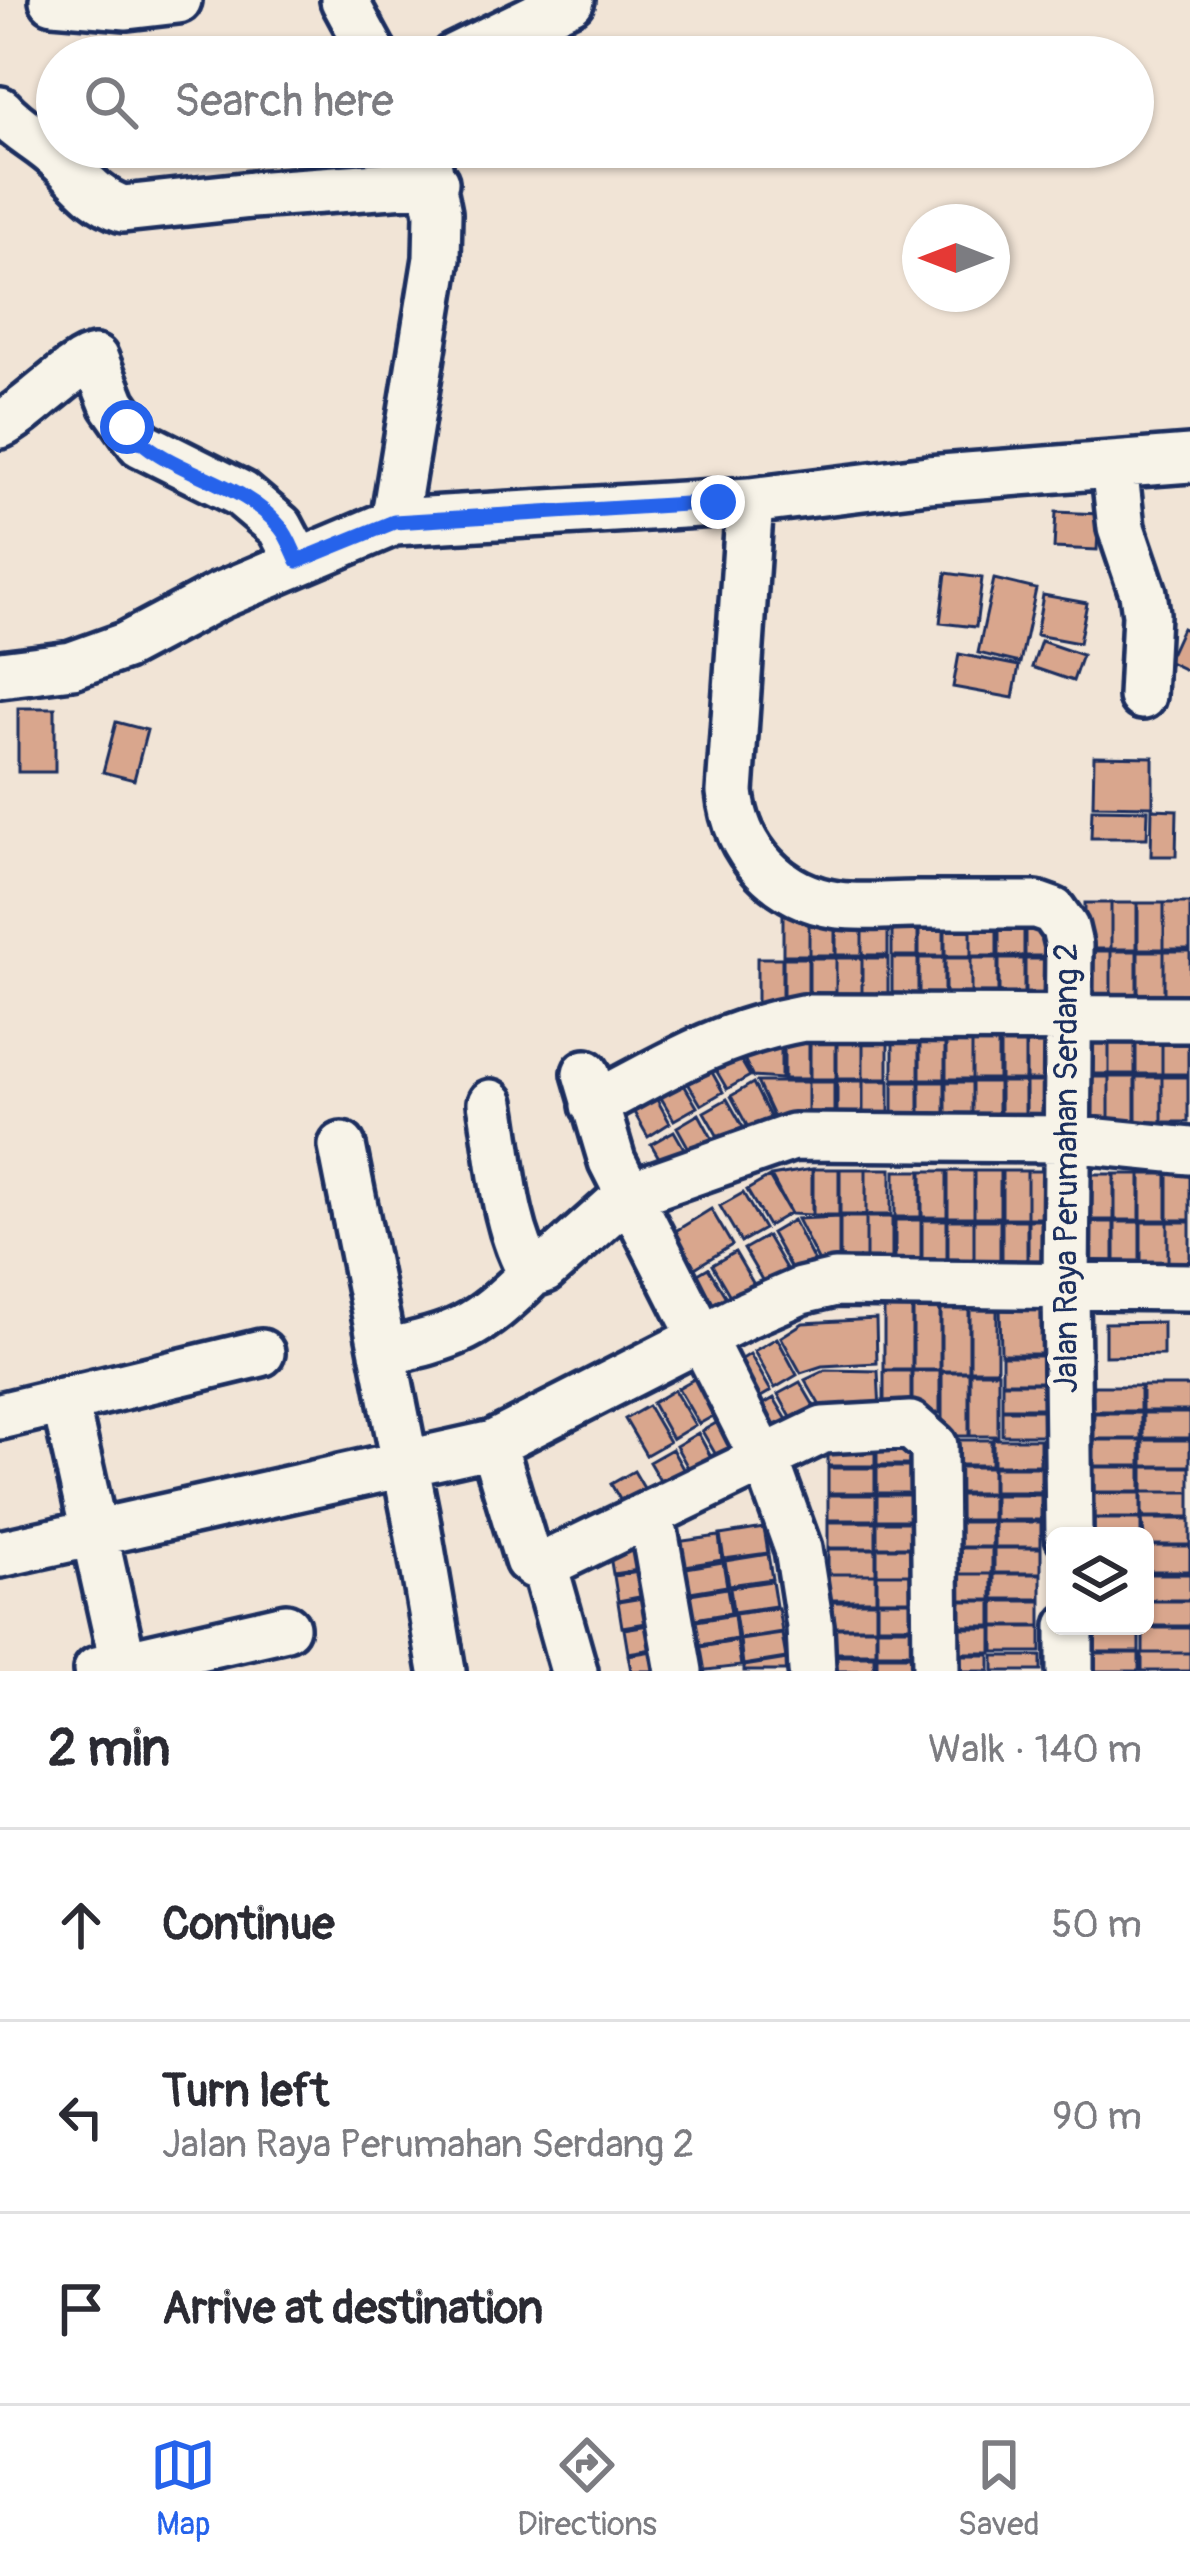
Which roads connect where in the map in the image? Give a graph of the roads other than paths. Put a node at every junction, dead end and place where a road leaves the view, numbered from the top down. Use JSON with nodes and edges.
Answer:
{"nodes":[{"id":1,"x":53,"y":0,"type":"edge"},
{"id":2,"x":178,"y":0,"type":"edge"},
{"id":3,"x":344,"y":0,"type":"edge"},
{"id":4,"x":571,"y":0,"type":"edge"},
{"id":5,"x":499,"y":16,"type":"edge"},
{"id":6,"x":364,"y":36,"type":"edge"},
{"id":7,"x":0,"y":110,"type":"edge"},
{"id":8,"x":36,"y":141,"type":"edge"},
{"id":9,"x":70,"y":168,"type":"edge"},
{"id":10,"x":412,"y":168,"type":"edge"},
{"id":11,"x":430,"y":168,"type":"edge"},
{"id":12,"x":0,"y":424,"type":"edge"},
{"id":13,"x":1190,"y":459,"type":"edge"},
{"id":14,"x":1114,"y":465,"type":"junction"},
{"id":15,"x":750,"y":501,"type":"junction"},
{"id":16,"x":394,"y":522,"type":"junction"},
{"id":17,"x":298,"y":561,"type":"junction"},
{"id":18,"x":0,"y":674,"type":"edge"},
{"id":19,"x":1142,"y":696,"type":"dead end"},
{"id":20,"x":1071,"y":1019,"type":"junction"},
{"id":21,"x":1190,"y":1019,"type":"edge"},
{"id":22,"x":491,"y":1103,"type":"dead end"},
{"id":23,"x":1069,"y":1139,"type":"junction"},
{"id":24,"x":342,"y":1146,"type":"dead end"},
{"id":25,"x":1190,"y":1150,"type":"edge"},
{"id":26,"x":628,"y":1195,"type":"junction"},
{"id":27,"x":532,"y":1274,"type":"junction"},
{"id":28,"x":1066,"y":1287,"type":"junction"},
{"id":29,"x":1190,"y":1287,"type":"edge"},
{"id":30,"x":701,"y":1339,"type":"junction"},
{"id":31,"x":261,"y":1353,"type":"dead end"},
{"id":32,"x":382,"y":1353,"type":"junction"},
{"id":33,"x":65,"y":1402,"type":"junction"},
{"id":34,"x":0,"y":1417,"type":"edge"},
{"id":35,"x":493,"y":1444,"type":"junction"},
{"id":36,"x":764,"y":1456,"type":"junction"},
{"id":37,"x":404,"y":1462,"type":"junction"},
{"id":38,"x":651,"y":1513,"type":"junction"},
{"id":39,"x":1069,"y":1527,"type":"edge"},
{"id":40,"x":95,"y":1532,"type":"junction"},
{"id":41,"x":0,"y":1554,"type":"edge"},
{"id":42,"x":544,"y":1565,"type":"junction"},
{"id":43,"x":286,"y":1627,"type":"dead end"},
{"id":44,"x":1070,"y":1635,"type":"edge"},
{"id":45,"x":115,"y":1669,"type":"edge"},
{"id":46,"x":442,"y":1671,"type":"edge"},
{"id":47,"x":574,"y":1671,"type":"edge"},
{"id":48,"x":680,"y":1671,"type":"edge"},
{"id":49,"x":812,"y":1671,"type":"edge"},
{"id":50,"x":936,"y":1671,"type":"edge"},
{"id":51,"x":1070,"y":1671,"type":"edge"}],
"edges":[{"from":1,"to":2,"type":"street"},
{"from":3,"to":6,"type":"street"},
{"from":4,"to":5,"type":"street"},
{"from":7,"to":8,"type":"street"},
{"from":9,"to":10,"type":"street"},
{"from":11,"to":16,"type":"street"},
{"from":12,"to":17,"type":"street"},
{"from":13,"to":14,"type":"street"},
{"from":14,"to":15,"type":"street"},
{"from":14,"to":19,"type":"street"},
{"from":15,"to":16,"type":"street"},
{"from":15,"to":20,"type":"street","name":"Jalan Raya Perumahan Serdang 2"},
{"from":16,"to":17,"type":"street"},
{"from":17,"to":18,"type":"street"},
{"from":20,"to":21,"type":"street"},
{"from":20,"to":23,"type":"street","name":"Jalan Raya Perumahan Serdang 2"},
{"from":20,"to":26,"type":"street"},
{"from":22,"to":27,"type":"street"},
{"from":23,"to":25,"type":"street"},
{"from":23,"to":26,"type":"street"},
{"from":23,"to":28,"type":"street","name":"Jalan Raya Perumahan Serdang 2"},
{"from":24,"to":32,"type":"street"},
{"from":26,"to":27,"type":"street"},
{"from":26,"to":30,"type":"street"},
{"from":27,"to":32,"type":"street"},
{"from":28,"to":29,"type":"street"},
{"from":28,"to":30,"type":"street"},
{"from":28,"to":39,"type":"street","name":"Jalan Raya Perumahan Serdang 2"},
{"from":30,"to":35,"type":"street"},
{"from":30,"to":36,"type":"street"},
{"from":31,"to":33,"type":"street"},
{"from":32,"to":37,"type":"street"},
{"from":33,"to":34,"type":"street"},
{"from":33,"to":40,"type":"street"},
{"from":35,"to":37,"type":"street"},
{"from":35,"to":42,"type":"street"},
{"from":36,"to":38,"type":"street"},
{"from":36,"to":49,"type":"street"},
{"from":36,"to":50,"type":"street"},
{"from":37,"to":40,"type":"street"},
{"from":37,"to":46,"type":"street"},
{"from":38,"to":42,"type":"street"},
{"from":38,"to":48,"type":"street"},
{"from":40,"to":41,"type":"street"},
{"from":40,"to":45,"type":"street"},
{"from":42,"to":47,"type":"street"},
{"from":43,"to":45,"type":"street"},
{"from":44,"to":51,"type":"street"}]}
